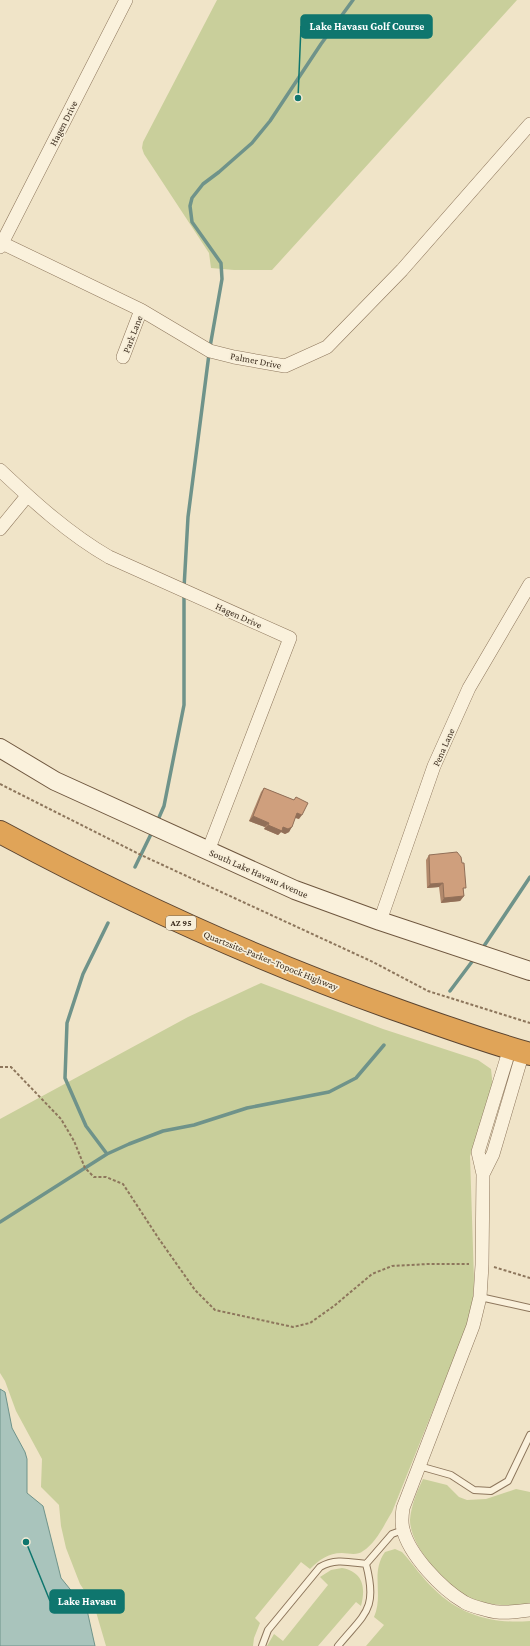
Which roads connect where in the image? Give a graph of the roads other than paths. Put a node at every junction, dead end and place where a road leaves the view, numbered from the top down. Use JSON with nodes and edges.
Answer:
{"nodes":[{"id":1,"x":126,"y":0,"type":"edge"},
{"id":2,"x":530,"y":124,"type":"edge"},
{"id":3,"x":1,"y":245,"type":"edge"},
{"id":4,"x":141,"y":310,"type":"junction"},
{"id":5,"x":123,"y":357,"type":"dead end"},
{"id":6,"x":0,"y":470,"type":"edge"},
{"id":7,"x":27,"y":496,"type":"junction"},
{"id":8,"x":0,"y":529,"type":"edge"},
{"id":9,"x":530,"y":584,"type":"edge"},
{"id":10,"x":0,"y":748,"type":"edge"},
{"id":11,"x":0,"y":832,"type":"edge"},
{"id":12,"x":208,"y":851,"type":"junction"},
{"id":13,"x":380,"y":921,"type":"junction"},
{"id":14,"x":530,"y":971,"type":"edge"},
{"id":15,"x":521,"y":1051,"type":"edge"},
{"id":16,"x":480,"y":1297,"type":"junction"},
{"id":17,"x":530,"y":1308,"type":"edge"},
{"id":18,"x":530,"y":1435,"type":"edge"},
{"id":19,"x":419,"y":1466,"type":"junction"},
{"id":20,"x":403,"y":1530,"type":"junction"},
{"id":21,"x":366,"y":1564,"type":"junction"},
{"id":22,"x":530,"y":1610,"type":"edge"},
{"id":23,"x":262,"y":1646,"type":"edge"},
{"id":24,"x":338,"y":1646,"type":"edge"}],
"edges":[{"from":1,"to":3,"type":"street","name":"Hagen Drive"},
{"from":2,"to":4,"type":"street","name":"Palmer Drive"},
{"from":3,"to":4,"type":"street","name":"Palmer Drive"},
{"from":4,"to":5,"type":"street","name":"Park Lane"},
{"from":6,"to":7,"type":"street","name":"Hagen Drive"},
{"from":7,"to":8,"type":"street"},
{"from":7,"to":12,"type":"street","name":"Hagen Drive"},
{"from":9,"to":13,"type":"street","name":"Pena Lane"},
{"from":10,"to":12,"type":"main road","name":"South Lake Havasu Avenue"},
{"from":11,"to":15,"type":"highway","name":"Quartzsite–Parker–Topock Highway","number":"AZ 95"},
{"from":12,"to":13,"type":"main road","name":"South Lake Havasu Avenue"},
{"from":13,"to":14,"type":"main road","name":"South Lake Havasu Avenue"},
{"from":15,"to":16,"type":"street"},
{"from":16,"to":17,"type":"lane"},
{"from":16,"to":19,"type":"street"},
{"from":18,"to":19,"type":"lane"},
{"from":19,"to":20,"type":"street"},
{"from":20,"to":21,"type":"lane"},
{"from":20,"to":22,"type":"street"},
{"from":21,"to":23,"type":"lane"},
{"from":21,"to":24,"type":"lane"}]}
